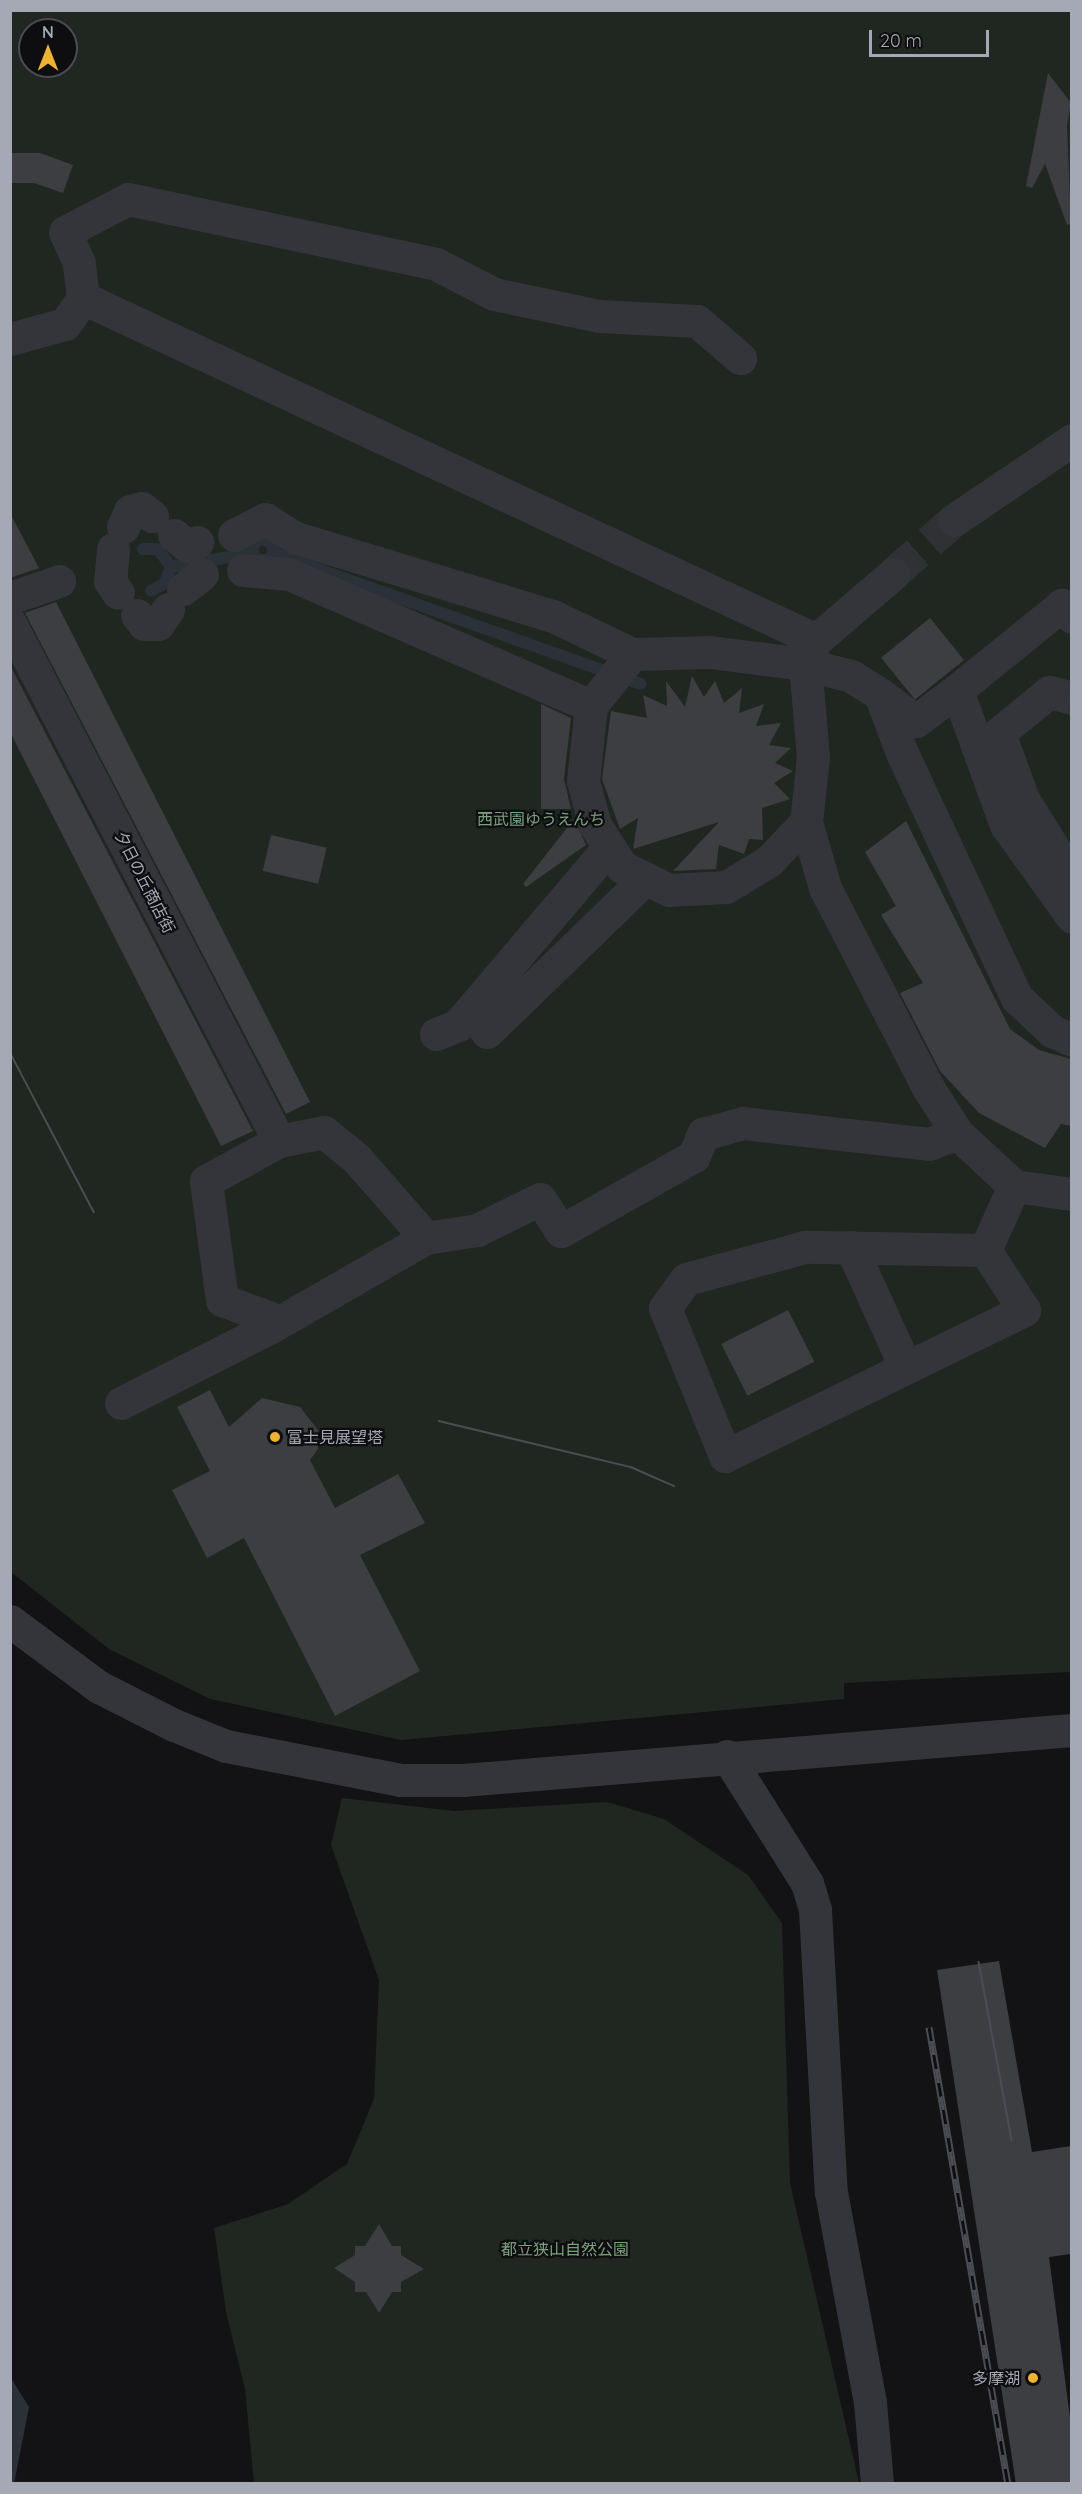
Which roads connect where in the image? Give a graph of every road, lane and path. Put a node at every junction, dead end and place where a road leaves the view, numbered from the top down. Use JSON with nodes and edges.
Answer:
{"nodes":[{"id":1,"x":83,"y":298,"type":"junction"},
{"id":2,"x":10,"y":339,"type":"edge"},
{"id":3,"x":740,"y":358,"type":"dead end"},
{"id":4,"x":1071,"y":440,"type":"edge"},
{"id":5,"x":954,"y":520,"type":"tunnel mouth"},
{"id":6,"x":152,"y":534,"type":"dead end"},
{"id":7,"x":234,"y":535,"type":"dead end"},
{"id":8,"x":243,"y":570,"type":"dead end"},
{"id":9,"x":893,"y":574,"type":"tunnel mouth"},
{"id":10,"x":59,"y":581,"type":"dead end"},
{"id":11,"x":162,"y":596,"type":"dead end"},
{"id":12,"x":10,"y":598,"type":"edge"},
{"id":13,"x":1071,"y":617,"type":"edge"},
{"id":14,"x":10,"y":623,"type":"edge"},
{"id":15,"x":811,"y":652,"type":"junction"},
{"id":16,"x":615,"y":678,"type":"junction"},
{"id":17,"x":957,"y":690,"type":"junction"},
{"id":18,"x":880,"y":694,"type":"junction"},
{"id":19,"x":1071,"y":698,"type":"edge"},
{"id":20,"x":806,"y":822,"type":"junction"},
{"id":21,"x":609,"y":847,"type":"junction"},
{"id":22,"x":646,"y":878,"type":"junction"},
{"id":23,"x":1071,"y":878,"type":"edge"},
{"id":24,"x":1071,"y":917,"type":"edge"},
{"id":25,"x":471,"y":1010,"type":"junction"},
{"id":26,"x":435,"y":1034,"type":"dead end"},
{"id":27,"x":1071,"y":1040,"type":"edge"},
{"id":28,"x":957,"y":1133,"type":"junction"},
{"id":29,"x":279,"y":1141,"type":"junction"},
{"id":30,"x":1014,"y":1186,"type":"junction"},
{"id":31,"x":1071,"y":1194,"type":"edge"},
{"id":32,"x":426,"y":1238,"type":"junction"},
{"id":33,"x":851,"y":1247,"type":"junction"},
{"id":34,"x":986,"y":1250,"type":"junction"},
{"id":35,"x":272,"y":1327,"type":"junction"},
{"id":36,"x":904,"y":1364,"type":"junction"},
{"id":37,"x":121,"y":1403,"type":"dead end"},
{"id":38,"x":10,"y":1621,"type":"edge"},
{"id":39,"x":1071,"y":1730,"type":"edge"},
{"id":40,"x":727,"y":1756,"type":"junction"},
{"id":41,"x":877,"y":2484,"type":"edge"}],
"edges":[{"from":1,"to":2,"type":"street"},
{"from":1,"to":3,"type":"street"},
{"from":1,"to":15,"type":"street"},
{"from":4,"to":5,"type":"street"},
{"from":6,"to":11,"type":"street"},
{"from":7,"to":16,"type":"street"},
{"from":8,"to":16,"type":"street"},
{"from":9,"to":15,"type":"street"},
{"from":10,"to":12,"type":"street"},
{"from":13,"to":17,"type":"street"},
{"from":14,"to":29,"type":"street","name":"夕日の丘商店街"},
{"from":15,"to":16,"type":"street"},
{"from":15,"to":18,"type":"street"},
{"from":15,"to":20,"type":"street"},
{"from":16,"to":21,"type":"street"},
{"from":17,"to":18,"type":"street"},
{"from":17,"to":24,"type":"street"},
{"from":18,"to":27,"type":"street"},
{"from":19,"to":23,"type":"street"},
{"from":20,"to":22,"type":"street"},
{"from":20,"to":28,"type":"street"},
{"from":21,"to":22,"type":"street"},
{"from":21,"to":25,"type":"street"},
{"from":22,"to":25,"type":"street"},
{"from":25,"to":26,"type":"street"},
{"from":28,"to":30,"type":"street"},
{"from":28,"to":32,"type":"street"},
{"from":29,"to":32,"type":"street"},
{"from":29,"to":35,"type":"street"},
{"from":30,"to":31,"type":"street"},
{"from":30,"to":34,"type":"street"},
{"from":32,"to":35,"type":"street"},
{"from":33,"to":34,"type":"street"},
{"from":33,"to":36,"type":"street"},
{"from":33,"to":36,"type":"street"},
{"from":34,"to":36,"type":"street"},
{"from":35,"to":37,"type":"street"},
{"from":38,"to":40,"type":"street"},
{"from":39,"to":40,"type":"street"},
{"from":40,"to":41,"type":"street"}]}
